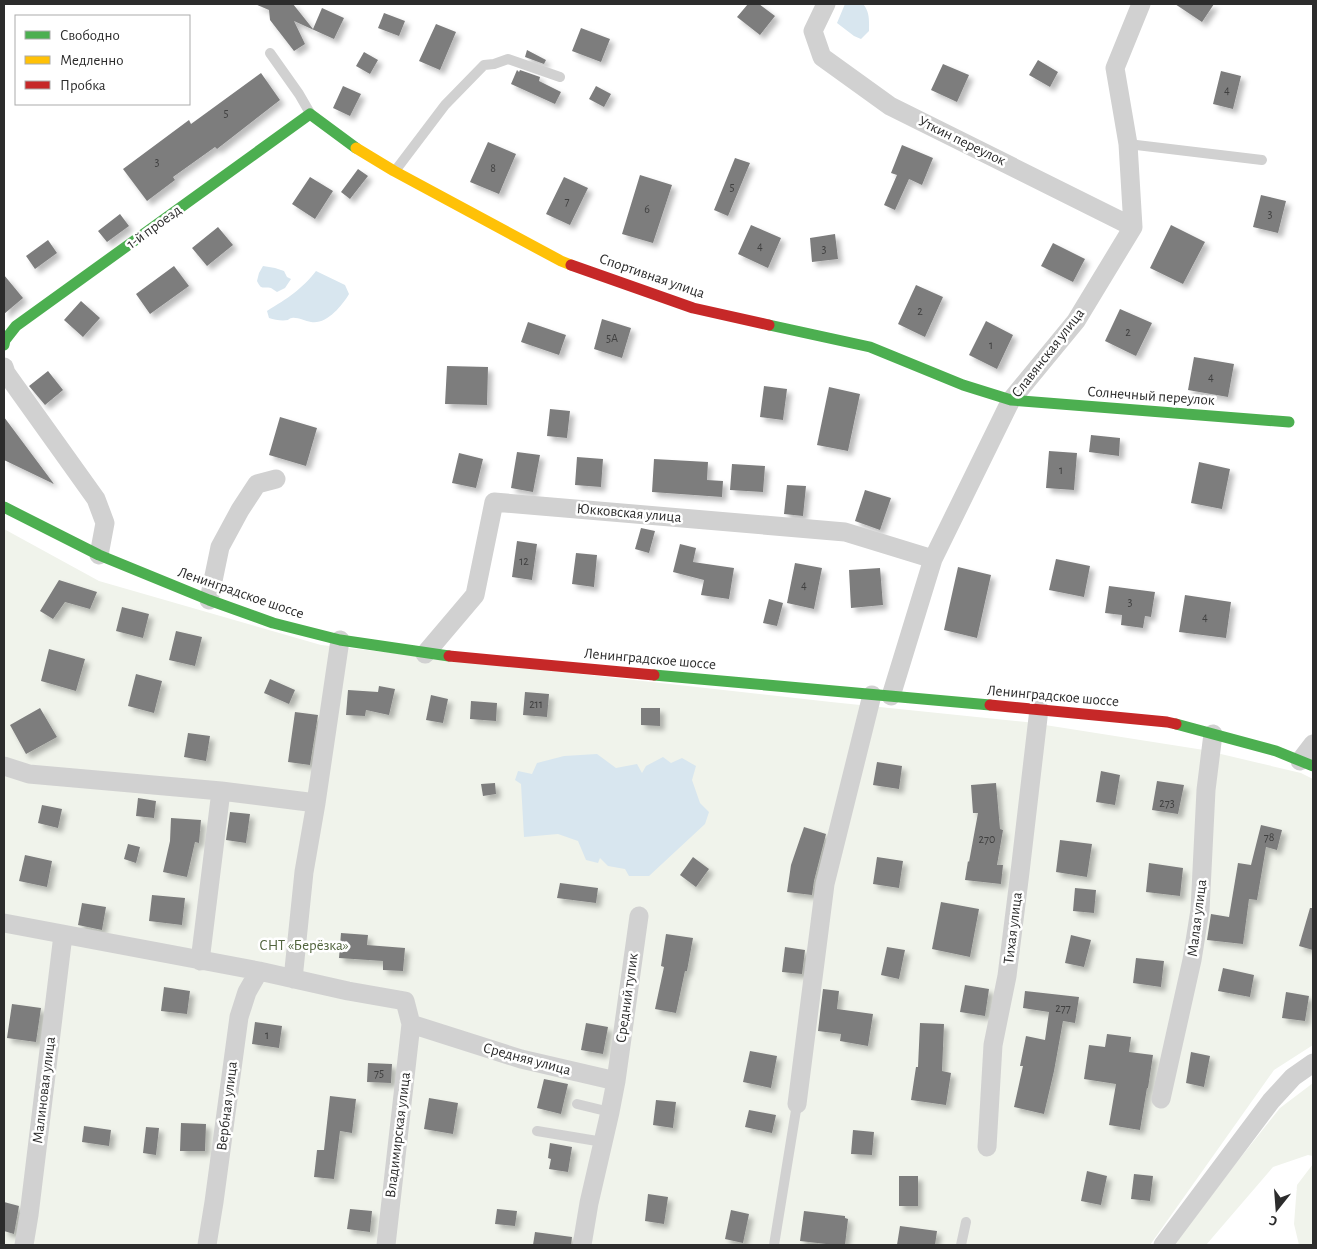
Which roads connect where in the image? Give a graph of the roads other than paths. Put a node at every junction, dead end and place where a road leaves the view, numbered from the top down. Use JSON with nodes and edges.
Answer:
{"nodes":[{"id":1,"x":826,"y":4,"type":"edge"},
{"id":2,"x":1141,"y":4,"type":"edge"},
{"id":3,"x":270,"y":52,"type":"dead end"},
{"id":4,"x":560,"y":77,"type":"dead end"},
{"id":5,"x":310,"y":114,"type":"junction"},
{"id":6,"x":1128,"y":144,"type":"junction"},
{"id":7,"x":1262,"y":160,"type":"dead end"},
{"id":8,"x":394,"y":171,"type":"junction"},
{"id":9,"x":1133,"y":227,"type":"junction"},
{"id":10,"x":4,"y":345,"type":"edge"},
{"id":11,"x":4,"y":367,"type":"edge"},
{"id":12,"x":1011,"y":400,"type":"junction"},
{"id":13,"x":1290,"y":422,"type":"dead end"},
{"id":14,"x":276,"y":479,"type":"dead end"},
{"id":15,"x":4,"y":507,"type":"edge"},
{"id":16,"x":99,"y":555,"type":"junction"},
{"id":17,"x":933,"y":559,"type":"junction"},
{"id":18,"x":209,"y":600,"type":"junction"},
{"id":19,"x":340,"y":640,"type":"junction"},
{"id":20,"x":425,"y":654,"type":"junction"},
{"id":21,"x":872,"y":695,"type":"junction"},
{"id":22,"x":891,"y":696,"type":"junction"},
{"id":23,"x":1039,"y":709,"type":"junction"},
{"id":24,"x":1213,"y":734,"type":"junction"},
{"id":25,"x":1313,"y":744,"type":"edge"},
{"id":26,"x":1307,"y":763,"type":"edge"},
{"id":27,"x":4,"y":766,"type":"edge"},
{"id":28,"x":222,"y":791,"type":"junction"},
{"id":29,"x":316,"y":803,"type":"junction"},
{"id":30,"x":639,"y":916,"type":"dead end"},
{"id":31,"x":4,"y":923,"type":"edge"},
{"id":32,"x":63,"y":934,"type":"junction"},
{"id":33,"x":200,"y":961,"type":"junction"},
{"id":34,"x":259,"y":971,"type":"junction"},
{"id":35,"x":293,"y":979,"type":"junction"},
{"id":36,"x":411,"y":1024,"type":"junction"},
{"id":37,"x":1313,"y":1063,"type":"edge"},
{"id":38,"x":616,"y":1081,"type":"junction"},
{"id":39,"x":1161,"y":1099,"type":"dead end"},
{"id":40,"x":577,"y":1104,"type":"dead end"},
{"id":41,"x":797,"y":1104,"type":"joint"},
{"id":42,"x":610,"y":1112,"type":"junction"},
{"id":43,"x":537,"y":1131,"type":"dead end"},
{"id":44,"x":603,"y":1142,"type":"junction"},
{"id":45,"x":987,"y":1147,"type":"dead end"},
{"id":46,"x":966,"y":1222,"type":"dead end"},
{"id":47,"x":24,"y":1245,"type":"edge"},
{"id":48,"x":207,"y":1245,"type":"edge"},
{"id":49,"x":386,"y":1245,"type":"edge"},
{"id":50,"x":582,"y":1245,"type":"edge"},
{"id":51,"x":774,"y":1245,"type":"edge"},
{"id":52,"x":961,"y":1245,"type":"edge"},
{"id":53,"x":1164,"y":1245,"type":"edge"}],
"edges":[{"from":1,"to":9,"type":"street","name":"Уткин переулок"},
{"from":2,"to":6,"type":"street"},
{"from":3,"to":5,"type":"lane"},
{"from":4,"to":8,"type":"lane"},
{"from":5,"to":8,"type":"street","name":"Спортивная улица"},
{"from":5,"to":10,"type":"street","name":"1-й проезд"},
{"from":6,"to":7,"type":"lane"},
{"from":6,"to":9,"type":"street"},
{"from":8,"to":12,"type":"street","name":"Спортивная улица"},
{"from":9,"to":12,"type":"street","name":"Славянская улица"},
{"from":11,"to":16,"type":"street"},
{"from":12,"to":13,"type":"street","name":"Солнечный переулок"},
{"from":12,"to":17,"type":"street","name":"Славянская улица"},
{"from":14,"to":18,"type":"street"},
{"from":15,"to":16,"type":"street","name":"Ленинградское шоссе"},
{"from":16,"to":18,"type":"street","name":"Ленинградское шоссе"},
{"from":17,"to":20,"type":"street","name":"Юкковская улица"},
{"from":17,"to":22,"type":"street","name":"Славянская улица"},
{"from":18,"to":19,"type":"street","name":"Ленинградское шоссе"},
{"from":19,"to":20,"type":"street","name":"Ленинградское шоссе"},
{"from":19,"to":29,"type":"street"},
{"from":20,"to":21,"type":"street","name":"Ленинградское шоссе"},
{"from":21,"to":22,"type":"street","name":"Ленинградское шоссе"},
{"from":21,"to":41,"type":"street"},
{"from":22,"to":23,"type":"street","name":"Ленинградское шоссе"},
{"from":23,"to":24,"type":"street","name":"Ленинградское шоссе"},
{"from":23,"to":45,"type":"street","name":"Тихая улица"},
{"from":24,"to":26,"type":"street","name":"Ленинградское шоссе"},
{"from":24,"to":39,"type":"street","name":"Малая улица"},
{"from":25,"to":26,"type":"street"},
{"from":27,"to":28,"type":"street"},
{"from":28,"to":29,"type":"street"},
{"from":28,"to":33,"type":"street"},
{"from":29,"to":35,"type":"street"},
{"from":30,"to":38,"type":"street","name":"Средний тупик"},
{"from":31,"to":32,"type":"street"},
{"from":32,"to":33,"type":"street"},
{"from":32,"to":47,"type":"street","name":"Малиновая улица"},
{"from":33,"to":34,"type":"street"},
{"from":34,"to":35,"type":"street"},
{"from":34,"to":48,"type":"street","name":"Вербная улица"},
{"from":35,"to":36,"type":"street"},
{"from":36,"to":38,"type":"street","name":"Средняя улица"},
{"from":36,"to":49,"type":"street","name":"Владимирская улица"},
{"from":37,"to":53,"type":"street"},
{"from":38,"to":42,"type":"street"},
{"from":40,"to":42,"type":"lane"},
{"from":41,"to":51,"type":"lane"},
{"from":42,"to":44,"type":"street"},
{"from":43,"to":44,"type":"lane"},
{"from":44,"to":50,"type":"street"},
{"from":46,"to":52,"type":"lane"}]}
